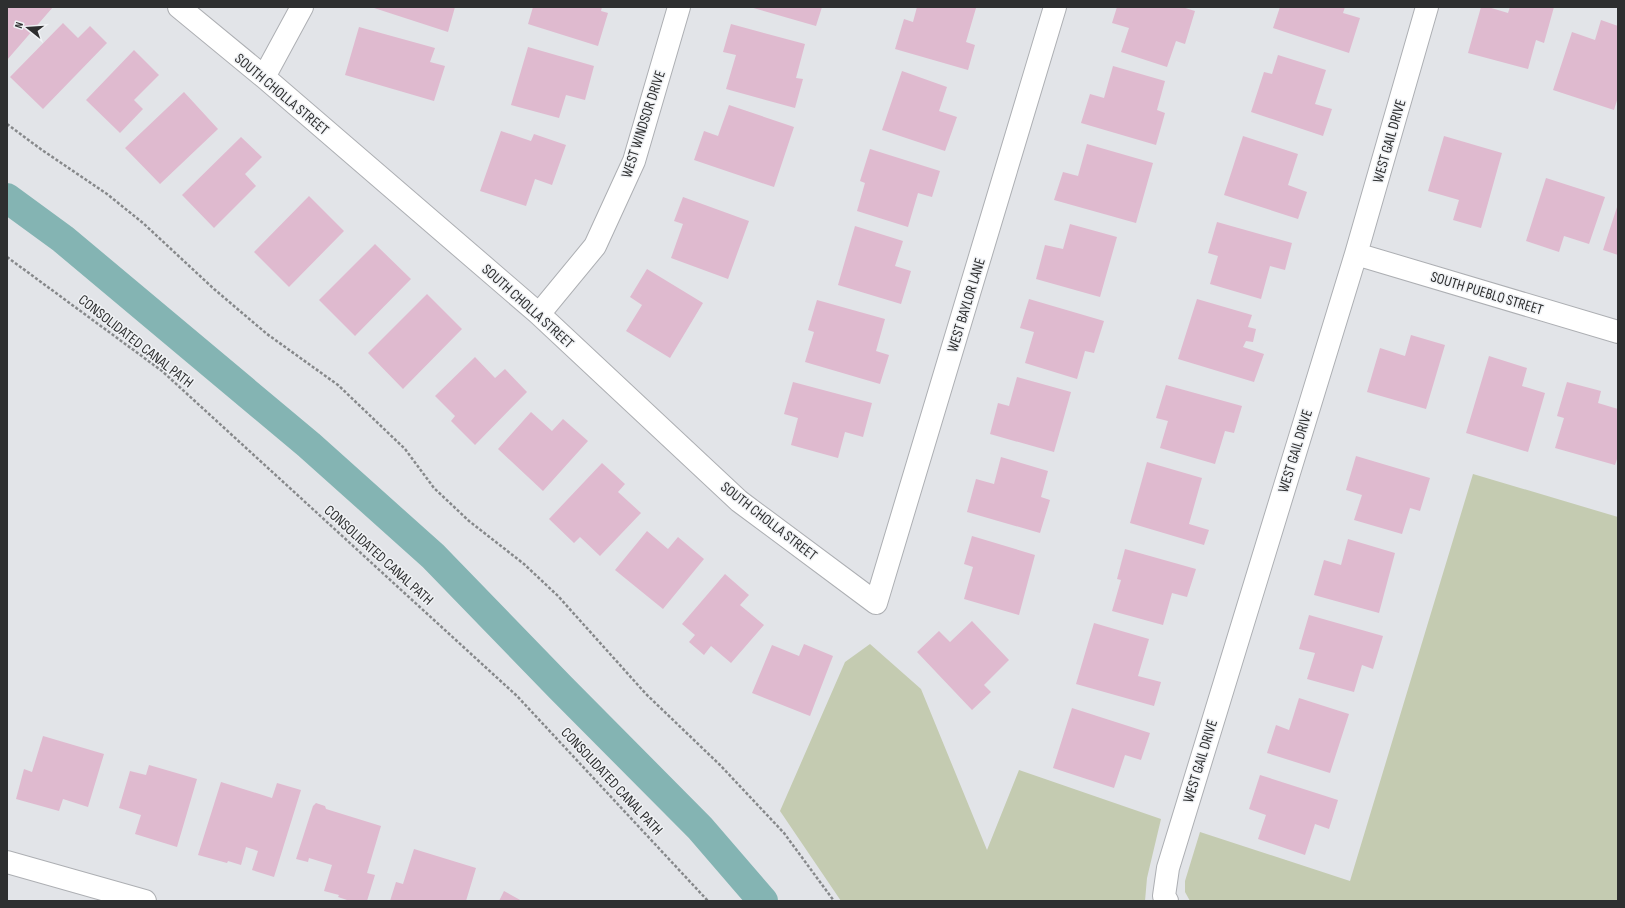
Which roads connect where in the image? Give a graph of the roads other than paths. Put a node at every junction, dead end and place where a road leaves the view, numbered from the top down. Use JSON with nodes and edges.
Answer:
{"nodes":[{"id":1,"x":179,"y":7,"type":"edge"},
{"id":2,"x":302,"y":7,"type":"edge"},
{"id":3,"x":679,"y":7,"type":"edge"},
{"id":4,"x":1055,"y":7,"type":"edge"},
{"id":5,"x":1428,"y":7,"type":"edge"},
{"id":6,"x":264,"y":77,"type":"junction"},
{"id":7,"x":1356,"y":254,"type":"junction"},
{"id":8,"x":539,"y":314,"type":"junction"},
{"id":9,"x":1618,"y":332,"type":"edge"},
{"id":10,"x":876,"y":603,"type":"joint"},
{"id":11,"x":7,"y":862,"type":"edge"},
{"id":12,"x":1165,"y":898,"type":"edge"},
{"id":13,"x":145,"y":901,"type":"edge"}],
"edges":[{"from":1,"to":6,"type":"street","name":"SOUTH CHOLLA STREET"},
{"from":2,"to":6,"type":"street"},
{"from":3,"to":8,"type":"street","name":"WEST WINDSOR DRIVE"},
{"from":4,"to":10,"type":"street","name":"WEST BAYLOR LANE"},
{"from":5,"to":7,"type":"street","name":"WEST GAIL DRIVE"},
{"from":6,"to":8,"type":"street","name":"SOUTH CHOLLA STREET"},
{"from":7,"to":9,"type":"street","name":"SOUTH PUEBLO STREET"},
{"from":7,"to":12,"type":"street","name":"WEST GAIL DRIVE"},
{"from":8,"to":10,"type":"street","name":"SOUTH CHOLLA STREET"},
{"from":11,"to":13,"type":"street"}]}
